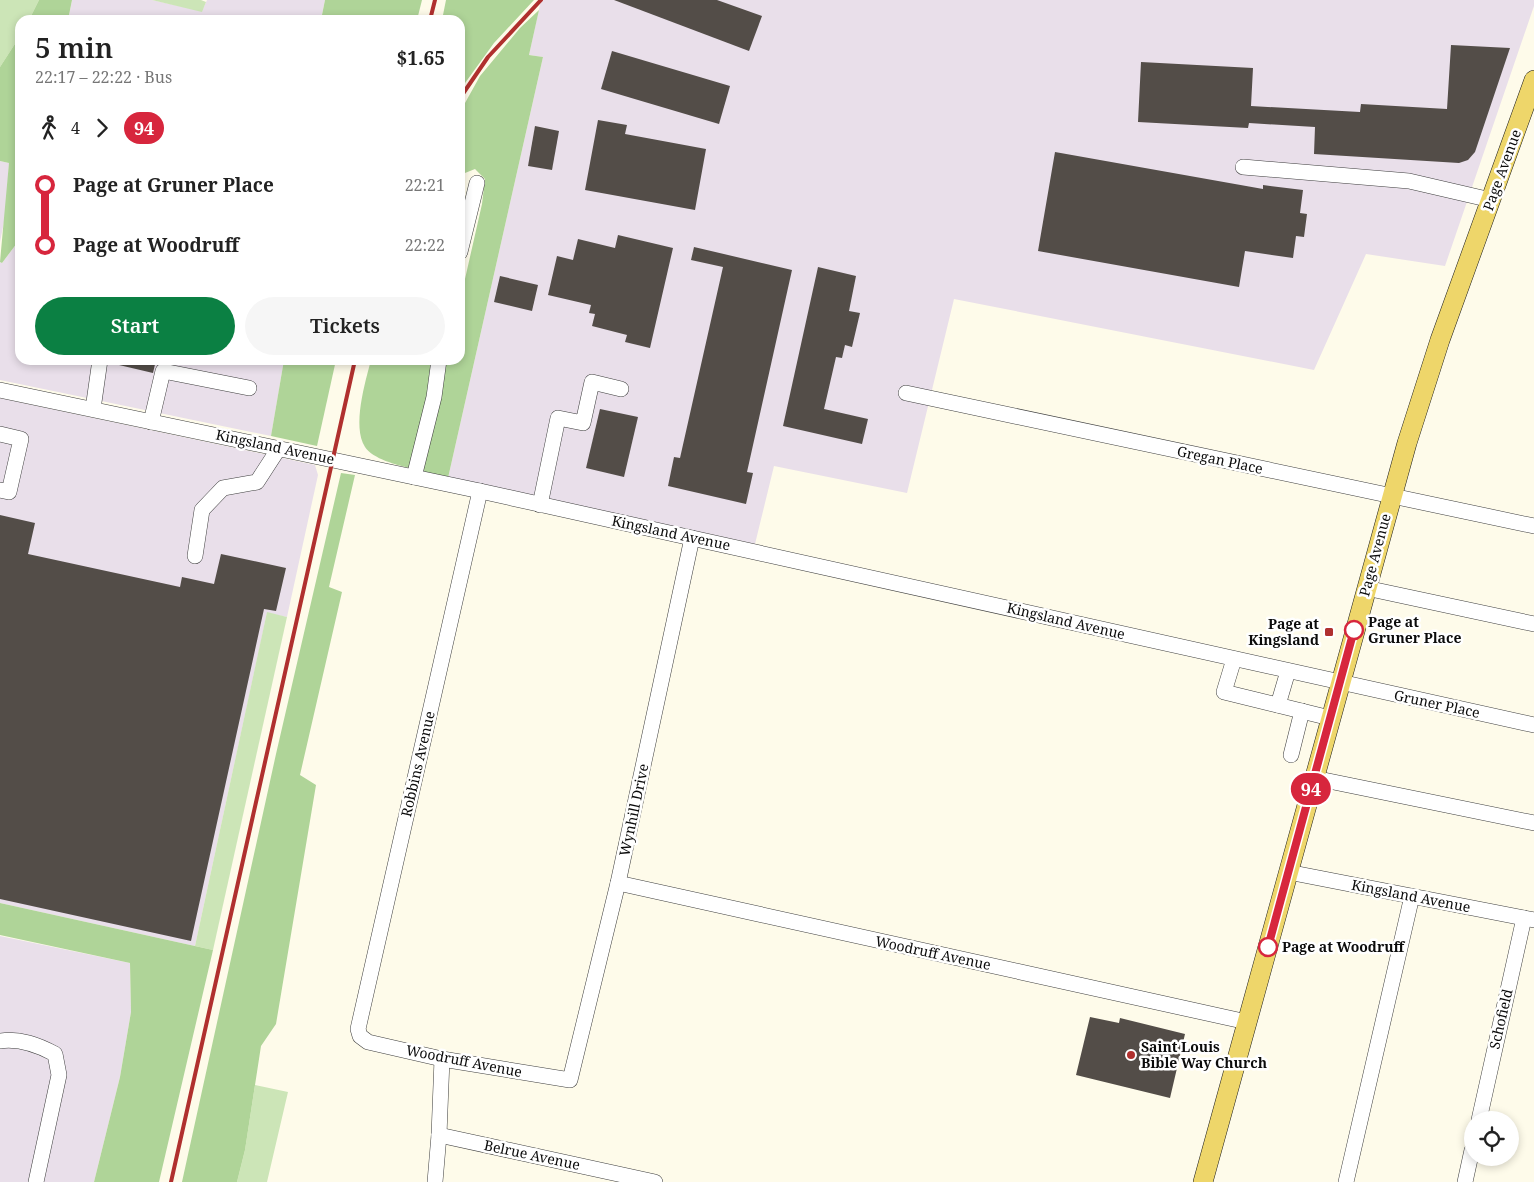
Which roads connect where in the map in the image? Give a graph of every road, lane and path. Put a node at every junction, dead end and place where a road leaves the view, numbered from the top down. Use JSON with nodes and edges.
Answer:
{"nodes":[{"id":1,"x":1534,"y":80,"type":"edge"},
{"id":2,"x":1242,"y":167,"type":"dead end"},
{"id":3,"x":476,"y":183,"type":"dead end"},
{"id":4,"x":1491,"y":200,"type":"junction"},
{"id":5,"x":465,"y":230,"type":"edge"},
{"id":6,"x":99,"y":365,"type":"edge"},
{"id":7,"x":438,"y":365,"type":"edge"},
{"id":8,"x":248,"y":388,"type":"dead end"},
{"id":9,"x":621,"y":389,"type":"dead end"},
{"id":10,"x":0,"y":390,"type":"edge"},
{"id":11,"x":906,"y":393,"type":"dead end"},
{"id":12,"x":93,"y":409,"type":"junction"},
{"id":13,"x":151,"y":422,"type":"junction"},
{"id":14,"x":0,"y":434,"type":"edge"},
{"id":15,"x":278,"y":448,"type":"junction"},
{"id":16,"x":414,"y":477,"type":"junction"},
{"id":17,"x":0,"y":490,"type":"edge"},
{"id":18,"x":480,"y":491,"type":"junction"},
{"id":19,"x":1391,"y":497,"type":"junction"},
{"id":20,"x":540,"y":505,"type":"junction"},
{"id":21,"x":1534,"y":526,"type":"edge"},
{"id":22,"x":692,"y":538,"type":"junction"},
{"id":23,"x":195,"y":556,"type":"dead end"},
{"id":24,"x":1366,"y":588,"type":"junction"},
{"id":25,"x":1534,"y":624,"type":"edge"},
{"id":26,"x":1234,"y":659,"type":"junction"},
{"id":27,"x":1288,"y":671,"type":"junction"},
{"id":28,"x":1340,"y":682,"type":"junction"},
{"id":29,"x":1278,"y":705,"type":"junction"},
{"id":30,"x":1302,"y":711,"type":"junction"},
{"id":31,"x":1330,"y":718,"type":"junction"},
{"id":32,"x":1534,"y":725,"type":"edge"},
{"id":33,"x":1291,"y":755,"type":"dead end"},
{"id":34,"x":1314,"y":778,"type":"junction"},
{"id":35,"x":1534,"y":823,"type":"edge"},
{"id":36,"x":1288,"y":872,"type":"junction"},
{"id":37,"x":618,"y":884,"type":"junction"},
{"id":38,"x":1412,"y":896,"type":"junction"},
{"id":39,"x":1529,"y":919,"type":"edge"},
{"id":40,"x":1247,"y":1022,"type":"junction"},
{"id":41,"x":360,"y":1036,"type":"joint"},
{"id":42,"x":0,"y":1041,"type":"edge"},
{"id":43,"x":442,"y":1059,"type":"junction"},
{"id":44,"x":570,"y":1080,"type":"joint"},
{"id":45,"x":1481,"y":1111,"type":"edge"},
{"id":46,"x":439,"y":1134,"type":"junction"},
{"id":47,"x":1468,"y":1166,"type":"edge"},
{"id":48,"x":36,"y":1182,"type":"edge"},
{"id":49,"x":435,"y":1182,"type":"edge"},
{"id":50,"x":655,"y":1182,"type":"edge"},
{"id":51,"x":1203,"y":1182,"type":"edge"},
{"id":52,"x":1346,"y":1182,"type":"edge"},
{"id":53,"x":1465,"y":1182,"type":"edge"}],
"edges":[{"from":1,"to":4,"type":"main road","name":"Page Avenue"},
{"from":2,"to":4,"type":"street"},
{"from":3,"to":5,"type":"street"},
{"from":4,"to":19,"type":"main road","name":"Page Avenue"},
{"from":6,"to":12,"type":"street"},
{"from":7,"to":16,"type":"street"},
{"from":8,"to":13,"type":"street"},
{"from":9,"to":20,"type":"street"},
{"from":10,"to":12,"type":"street","name":"Kingsland Avenue"},
{"from":11,"to":19,"type":"street","name":"Gregan Place"},
{"from":12,"to":13,"type":"street","name":"Kingsland Avenue"},
{"from":13,"to":15,"type":"street","name":"Kingsland Avenue"},
{"from":14,"to":17,"type":"street"},
{"from":15,"to":16,"type":"street","name":"Kingsland Avenue"},
{"from":15,"to":23,"type":"street"},
{"from":16,"to":18,"type":"street","name":"Kingsland Avenue"},
{"from":18,"to":20,"type":"street","name":"Kingsland Avenue"},
{"from":18,"to":41,"type":"street","name":"Robbins Avenue"},
{"from":19,"to":21,"type":"street","name":"Gregan Place"},
{"from":19,"to":24,"type":"main road","name":"Page Avenue"},
{"from":20,"to":22,"type":"street","name":"Kingsland Avenue"},
{"from":22,"to":26,"type":"street","name":"Kingsland Avenue"},
{"from":22,"to":37,"type":"street","name":"Wynhill Drive"},
{"from":24,"to":25,"type":"street"},
{"from":24,"to":28,"type":"main road","name":"Page Avenue"},
{"from":26,"to":27,"type":"street","name":"Kingsland Avenue"},
{"from":26,"to":29,"type":"street"},
{"from":27,"to":28,"type":"street","name":"Kingsland Avenue"},
{"from":27,"to":29,"type":"street"},
{"from":28,"to":31,"type":"main road","name":"Page Avenue"},
{"from":28,"to":32,"type":"street","name":"Gruner Place"},
{"from":29,"to":30,"type":"street"},
{"from":30,"to":31,"type":"street"},
{"from":30,"to":33,"type":"street"},
{"from":31,"to":34,"type":"main road","name":"Page Avenue"},
{"from":34,"to":35,"type":"street"},
{"from":34,"to":36,"type":"main road","name":"Page Avenue"},
{"from":36,"to":38,"type":"street","name":"Kingsland Avenue"},
{"from":36,"to":40,"type":"main road","name":"Page Avenue"},
{"from":37,"to":40,"type":"street","name":"Woodruff Avenue"},
{"from":37,"to":44,"type":"street","name":"Wynhill Drive"},
{"from":38,"to":39,"type":"street","name":"Kingsland Avenue"},
{"from":38,"to":52,"type":"street"},
{"from":39,"to":45,"type":"street","name":"Schofield"},
{"from":40,"to":51,"type":"main road","name":"Page Avenue"},
{"from":41,"to":43,"type":"street","name":"Woodruff Avenue"},
{"from":42,"to":48,"type":"street"},
{"from":43,"to":44,"type":"street","name":"Woodruff Avenue"},
{"from":43,"to":46,"type":"street"},
{"from":46,"to":49,"type":"street"},
{"from":46,"to":50,"type":"street","name":"Belrue Avenue"},
{"from":47,"to":53,"type":"street"}]}
